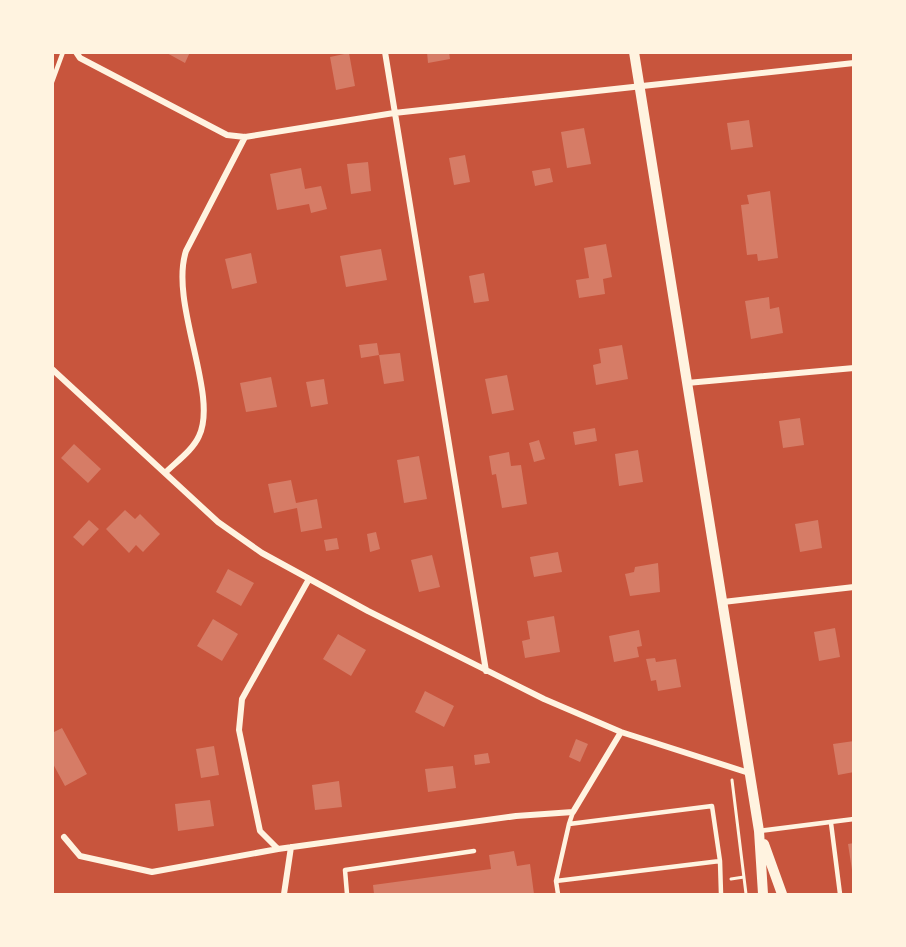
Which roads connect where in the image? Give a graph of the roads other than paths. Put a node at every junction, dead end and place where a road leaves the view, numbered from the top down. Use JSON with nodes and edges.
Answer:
{"nodes":[{"id":1,"x":63,"y":52,"type":"edge"},
{"id":2,"x":76,"y":52,"type":"edge"},
{"id":3,"x":385,"y":52,"type":"edge"},
{"id":4,"x":634,"y":52,"type":"edge"},
{"id":5,"x":854,"y":63,"type":"edge"},
{"id":6,"x":52,"y":82,"type":"edge"},
{"id":7,"x":640,"y":88,"type":"junction"},
{"id":8,"x":394,"y":113,"type":"junction"},
{"id":9,"x":245,"y":137,"type":"junction"},
{"id":10,"x":854,"y":368,"type":"edge"},
{"id":11,"x":52,"y":369,"type":"edge"},
{"id":12,"x":687,"y":383,"type":"junction"},
{"id":13,"x":165,"y":473,"type":"junction"},
{"id":14,"x":309,"y":579,"type":"junction"},
{"id":15,"x":854,"y":587,"type":"edge"},
{"id":16,"x":723,"y":602,"type":"junction"},
{"id":17,"x":486,"y":671,"type":"junction"},
{"id":18,"x":621,"y":732,"type":"junction"},
{"id":19,"x":749,"y":773,"type":"junction"},
{"id":20,"x":573,"y":812,"type":"junction"},
{"id":21,"x":854,"y":819,"type":"edge"},
{"id":22,"x":831,"y":823,"type":"junction"},
{"id":23,"x":569,"y":824,"type":"junction"},
{"id":24,"x":759,"y":831,"type":"junction"},
{"id":25,"x":64,"y":837,"type":"dead end"},
{"id":26,"x":291,"y":847,"type":"junction"},
{"id":27,"x":278,"y":849,"type":"junction"},
{"id":28,"x":474,"y":851,"type":"dead end"},
{"id":29,"x":720,"y":861,"type":"junction"},
{"id":30,"x":556,"y":881,"type":"junction"},
{"id":31,"x":284,"y":894,"type":"edge"},
{"id":32,"x":347,"y":894,"type":"edge"},
{"id":33,"x":558,"y":894,"type":"edge"},
{"id":34,"x":721,"y":894,"type":"edge"},
{"id":35,"x":763,"y":894,"type":"edge"},
{"id":36,"x":782,"y":894,"type":"edge"},
{"id":37,"x":840,"y":894,"type":"edge"}],
"edges":[{"from":1,"to":6,"type":"lane"},
{"from":2,"to":9,"type":"street"},
{"from":3,"to":8,"type":"street"},
{"from":4,"to":7,"type":"street"},
{"from":5,"to":7,"type":"street"},
{"from":7,"to":8,"type":"street"},
{"from":7,"to":12,"type":"street"},
{"from":8,"to":9,"type":"street"},
{"from":8,"to":17,"type":"street"},
{"from":9,"to":13,"type":"street"},
{"from":10,"to":12,"type":"street"},
{"from":11,"to":13,"type":"street"},
{"from":12,"to":16,"type":"street"},
{"from":13,"to":14,"type":"street"},
{"from":14,"to":17,"type":"street"},
{"from":14,"to":27,"type":"street"},
{"from":15,"to":16,"type":"street"},
{"from":16,"to":19,"type":"street"},
{"from":17,"to":18,"type":"street"},
{"from":18,"to":19,"type":"street"},
{"from":18,"to":20,"type":"street"},
{"from":19,"to":24,"type":"street"},
{"from":20,"to":23,"type":"lane"},
{"from":20,"to":26,"type":"street"},
{"from":21,"to":22,"type":"lane"},
{"from":22,"to":24,"type":"lane"},
{"from":22,"to":37,"type":"lane"},
{"from":23,"to":29,"type":"lane"},
{"from":23,"to":30,"type":"lane"},
{"from":24,"to":35,"type":"street"},
{"from":24,"to":36,"type":"street"},
{"from":25,"to":27,"type":"street"},
{"from":26,"to":27,"type":"street"},
{"from":26,"to":31,"type":"street"},
{"from":28,"to":32,"type":"lane"},
{"from":29,"to":30,"type":"lane"},
{"from":29,"to":34,"type":"lane"},
{"from":30,"to":33,"type":"lane"}]}
